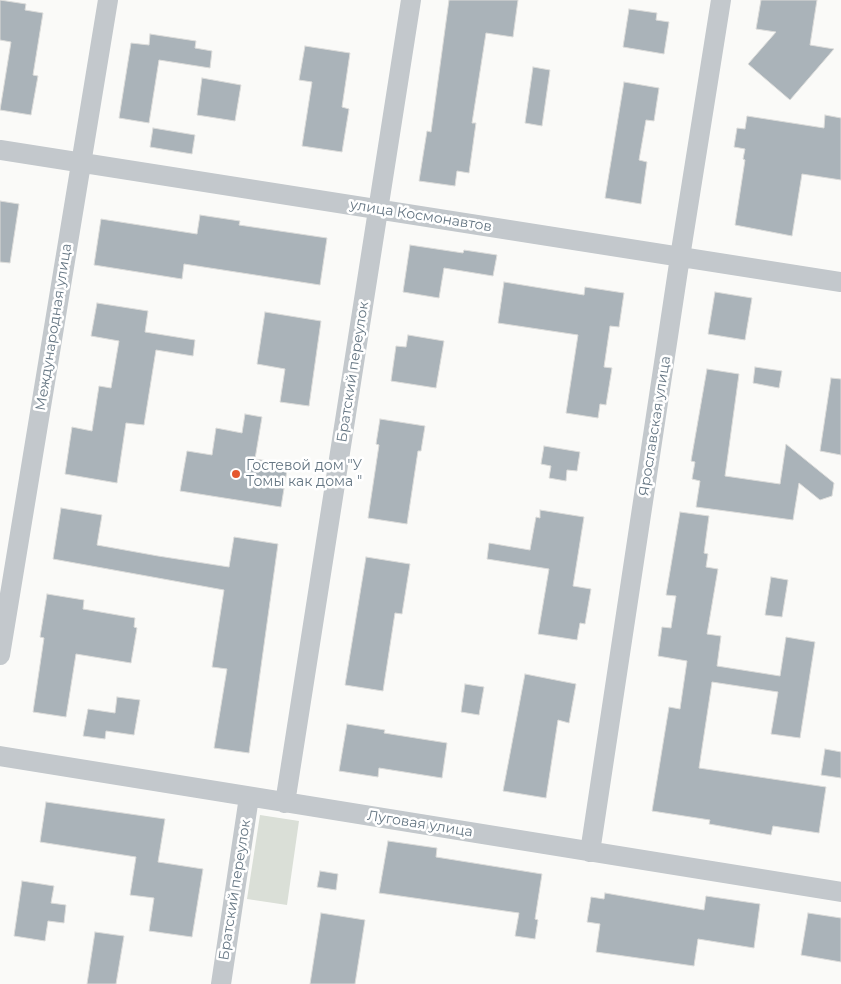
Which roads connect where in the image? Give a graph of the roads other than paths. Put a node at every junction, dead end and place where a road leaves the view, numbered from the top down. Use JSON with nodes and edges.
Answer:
{"nodes":[{"id":1,"x":108,"y":0,"type":"edge"},
{"id":2,"x":411,"y":0,"type":"edge"},
{"id":3,"x":721,"y":0,"type":"edge"},
{"id":4,"x":0,"y":150,"type":"edge"},
{"id":5,"x":81,"y":163,"type":"junction"},
{"id":6,"x":379,"y":209,"type":"junction"},
{"id":7,"x":680,"y":256,"type":"junction"},
{"id":8,"x":841,"y":282,"type":"edge"},
{"id":9,"x":0,"y":655,"type":"edge"},
{"id":10,"x":0,"y":756,"type":"edge"},
{"id":11,"x":250,"y":797,"type":"junction"},
{"id":12,"x":285,"y":803,"type":"junction"},
{"id":13,"x":590,"y":852,"type":"junction"},
{"id":14,"x":841,"y":892,"type":"edge"},
{"id":15,"x":221,"y":984,"type":"edge"}],
"edges":[{"from":1,"to":5,"type":"street","name":"Международная улица"},
{"from":2,"to":6,"type":"street","name":"Братский переулок"},
{"from":3,"to":7,"type":"street","name":"Ярославская улица"},
{"from":4,"to":5,"type":"street","name":"улица Космонавтов"},
{"from":5,"to":6,"type":"street","name":"улица Космонавтов"},
{"from":5,"to":9,"type":"street","name":"Международная улица"},
{"from":6,"to":7,"type":"street","name":"улица Космонавтов"},
{"from":6,"to":12,"type":"street","name":"Братский переулок"},
{"from":7,"to":8,"type":"street","name":"улица Космонавтов"},
{"from":7,"to":13,"type":"street","name":"Ярославская улица"},
{"from":10,"to":11,"type":"street","name":"Луговая улица"},
{"from":11,"to":12,"type":"street","name":"Луговая улица"},
{"from":11,"to":15,"type":"street","name":"Братский переулок"},
{"from":12,"to":13,"type":"street","name":"Луговая улица"},
{"from":13,"to":14,"type":"street","name":"Луговая улица"}]}
